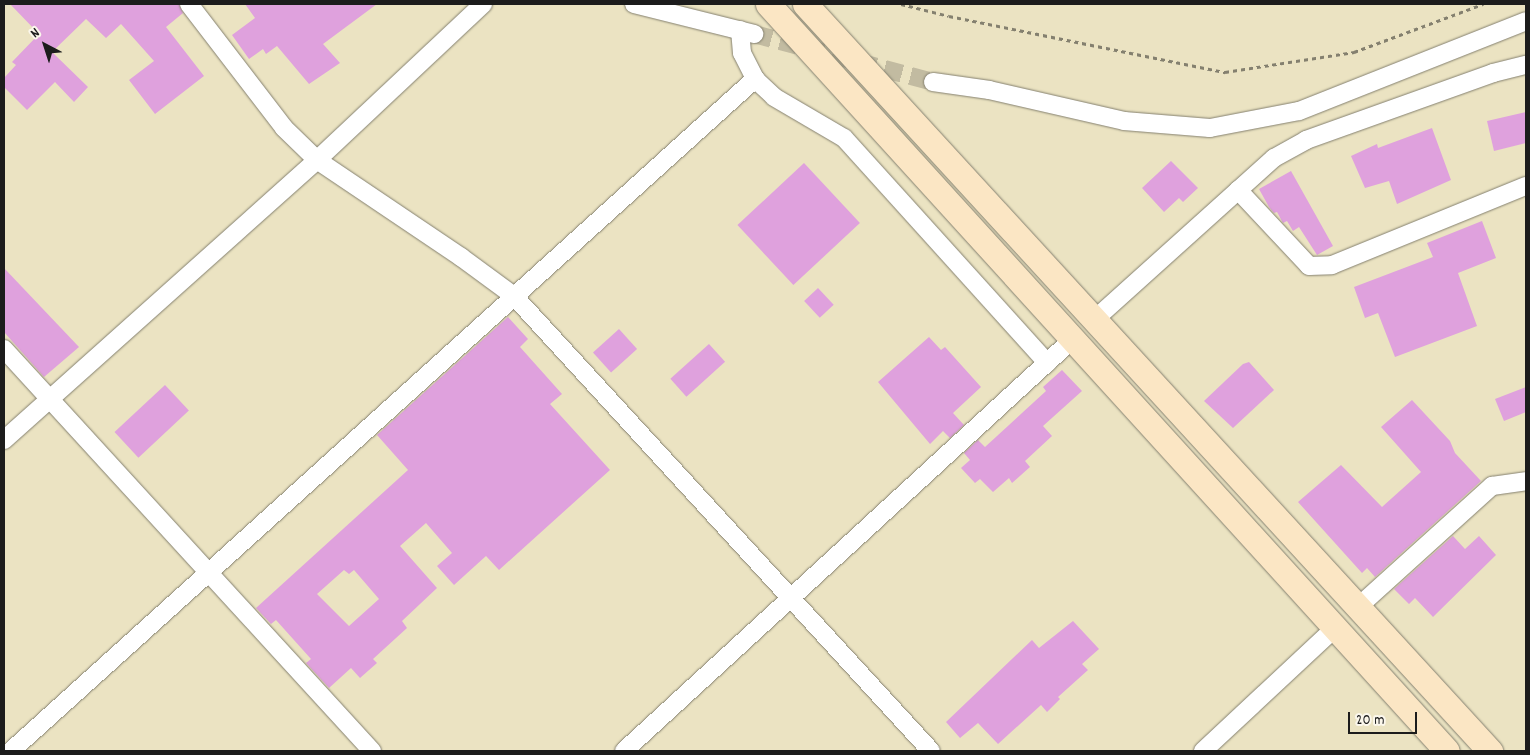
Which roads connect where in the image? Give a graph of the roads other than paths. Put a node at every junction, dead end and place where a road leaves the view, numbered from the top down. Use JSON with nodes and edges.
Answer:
{"nodes":[{"id":1,"x":189,"y":4,"type":"edge"},
{"id":2,"x":483,"y":4,"type":"edge"},
{"id":3,"x":634,"y":4,"type":"edge"},
{"id":4,"x":768,"y":4,"type":"edge"},
{"id":5,"x":805,"y":4,"type":"edge"},
{"id":6,"x":1526,"y":21,"type":"edge"},
{"id":7,"x":1526,"y":65,"type":"edge"},
{"id":8,"x":755,"y":79,"type":"junction"},
{"id":9,"x":933,"y":82,"type":"tunnel mouth"},
{"id":10,"x":316,"y":160,"type":"junction"},
{"id":11,"x":1526,"y":186,"type":"edge"},
{"id":12,"x":1238,"y":190,"type":"junction"},
{"id":13,"x":514,"y":296,"type":"junction"},
{"id":14,"x":1094,"y":320,"type":"junction"},
{"id":15,"x":1074,"y":338,"type":"junction"},
{"id":16,"x":4,"y":349,"type":"edge"},
{"id":17,"x":1047,"y":363,"type":"junction"},
{"id":18,"x":49,"y":399,"type":"junction"},
{"id":19,"x":4,"y":440,"type":"edge"},
{"id":20,"x":1526,"y":482,"type":"edge"},
{"id":21,"x":207,"y":573,"type":"junction"},
{"id":22,"x":791,"y":597,"type":"junction"},
{"id":23,"x":1358,"y":607,"type":"junction"},
{"id":24,"x":1336,"y":627,"type":"junction"},
{"id":25,"x":11,"y":751,"type":"edge"},
{"id":26,"x":372,"y":751,"type":"edge"},
{"id":27,"x":624,"y":751,"type":"edge"},
{"id":28,"x":931,"y":751,"type":"edge"},
{"id":29,"x":1203,"y":751,"type":"edge"},
{"id":30,"x":1447,"y":751,"type":"edge"},
{"id":31,"x":1490,"y":751,"type":"edge"}],
"edges":[{"from":1,"to":10,"type":"street"},
{"from":2,"to":10,"type":"street"},
{"from":3,"to":8,"type":"street"},
{"from":4,"to":15,"type":"main road"},
{"from":5,"to":14,"type":"main road"},
{"from":6,"to":9,"type":"street"},
{"from":7,"to":12,"type":"street"},
{"from":8,"to":13,"type":"street"},
{"from":8,"to":17,"type":"street"},
{"from":10,"to":13,"type":"street"},
{"from":10,"to":18,"type":"street"},
{"from":11,"to":12,"type":"street"},
{"from":12,"to":14,"type":"street"},
{"from":13,"to":21,"type":"street"},
{"from":13,"to":22,"type":"street"},
{"from":14,"to":23,"type":"main road"},
{"from":15,"to":17,"type":"street"},
{"from":15,"to":24,"type":"main road"},
{"from":16,"to":18,"type":"street"},
{"from":17,"to":22,"type":"street"},
{"from":18,"to":19,"type":"street"},
{"from":18,"to":21,"type":"street"},
{"from":20,"to":23,"type":"street"},
{"from":21,"to":25,"type":"street"},
{"from":21,"to":26,"type":"street"},
{"from":22,"to":27,"type":"street"},
{"from":22,"to":28,"type":"street"},
{"from":23,"to":31,"type":"main road"},
{"from":24,"to":29,"type":"street"},
{"from":24,"to":30,"type":"main road"}]}
